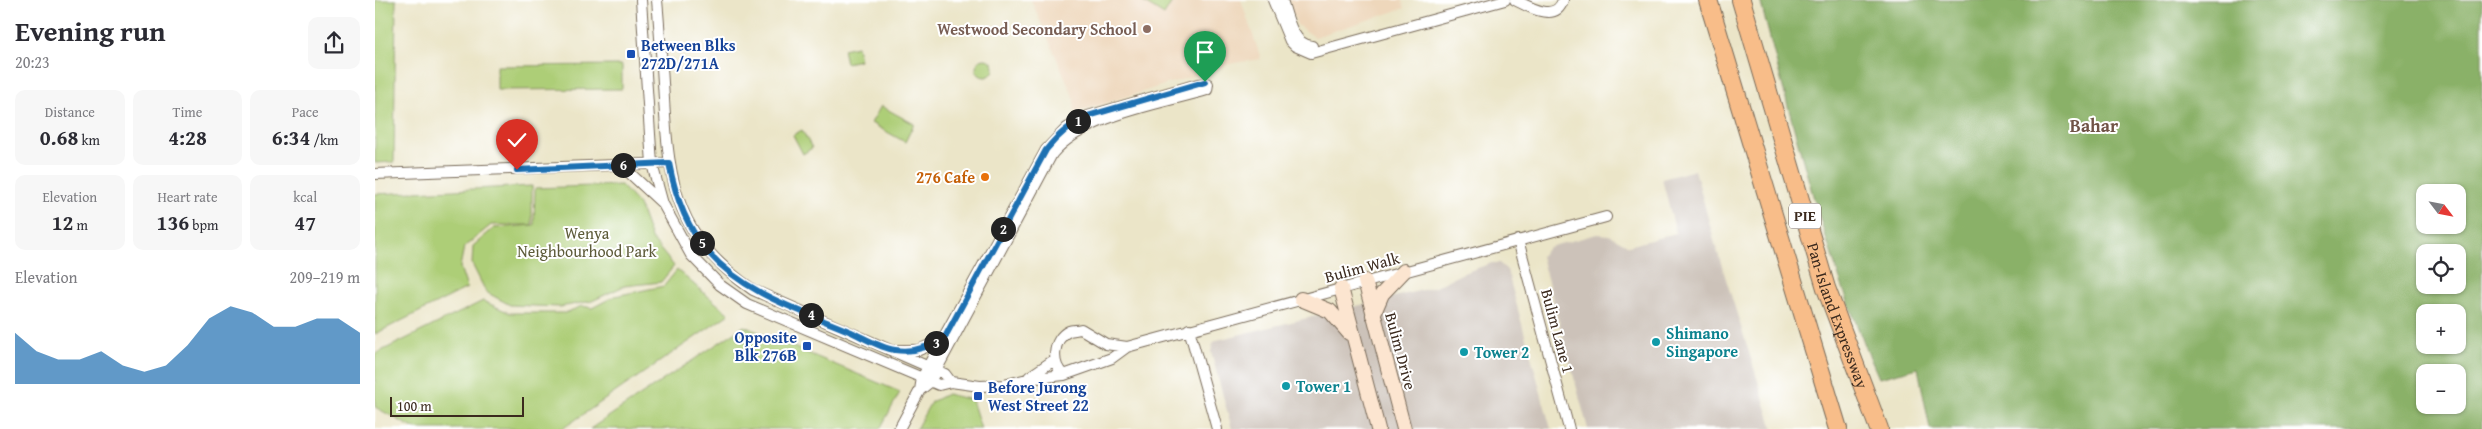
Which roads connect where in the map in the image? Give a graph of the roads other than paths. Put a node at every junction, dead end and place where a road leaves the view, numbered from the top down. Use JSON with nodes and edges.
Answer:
{"nodes":[{"id":1,"x":641,"y":0,"type":"edge"},
{"id":2,"x":657,"y":0,"type":"edge"},
{"id":3,"x":1273,"y":0,"type":"edge"},
{"id":4,"x":1282,"y":0,"type":"edge"},
{"id":5,"x":1484,"y":0,"type":"edge"},
{"id":6,"x":1505,"y":0,"type":"edge"},
{"id":7,"x":1515,"y":0,"type":"edge"},
{"id":8,"x":1563,"y":0,"type":"edge"},
{"id":9,"x":1708,"y":0,"type":"edge"},
{"id":10,"x":1741,"y":0,"type":"edge"},
{"id":11,"x":669,"y":163,"type":"junction"},
{"id":12,"x":652,"y":164,"type":"junction"},
{"id":13,"x":621,"y":165,"type":"junction"},
{"id":14,"x":375,"y":174,"type":"edge"},
{"id":15,"x":663,"y":204,"type":"junction"},
{"id":16,"x":1605,"y":217,"type":"dead end"},
{"id":17,"x":1518,"y":240,"type":"junction"},
{"id":18,"x":1404,"y":271,"type":"junction"},
{"id":19,"x":1365,"y":281,"type":"junction"},
{"id":20,"x":1341,"y":288,"type":"junction"},
{"id":21,"x":1301,"y":300,"type":"junction"},
{"id":22,"x":1373,"y":314,"type":"junction"},
{"id":23,"x":1189,"y":329,"type":"junction"},
{"id":24,"x":945,"y":337,"type":"junction"},
{"id":25,"x":1354,"y":340,"type":"junction"},
{"id":26,"x":1127,"y":347,"type":"junction"},
{"id":27,"x":894,"y":350,"type":"junction"},
{"id":28,"x":1055,"y":360,"type":"junction"},
{"id":29,"x":932,"y":368,"type":"junction"},
{"id":30,"x":1064,"y":375,"type":"junction"},
{"id":31,"x":1027,"y":379,"type":"junction"},
{"id":32,"x":926,"y":380,"type":"junction"},
{"id":33,"x":951,"y":382,"type":"junction"},
{"id":34,"x":899,"y":429,"type":"edge"},
{"id":35,"x":1217,"y":429,"type":"edge"},
{"id":36,"x":1378,"y":429,"type":"edge"},
{"id":37,"x":1405,"y":429,"type":"edge"},
{"id":38,"x":1569,"y":429,"type":"edge"},
{"id":39,"x":1838,"y":429,"type":"edge"},
{"id":40,"x":1879,"y":429,"type":"edge"}],
"edges":[{"from":1,"to":12,"type":"street"},
{"from":2,"to":11,"type":"street"},
{"from":3,"to":6,"type":"street"},
{"from":4,"to":5,"type":"street"},
{"from":7,"to":8,"type":"street"},
{"from":9,"to":39,"type":"highway","name":"Pan-Island Expressway","number":"PIE"},
{"from":10,"to":40,"type":"highway","name":"Pan-Island Expressway","number":"PIE"},
{"from":11,"to":12,"type":"street"},
{"from":11,"to":27,"type":"street"},
{"from":12,"to":13,"type":"street"},
{"from":12,"to":15,"type":"street"},
{"from":13,"to":14,"type":"street"},
{"from":13,"to":15,"type":"street"},
{"from":15,"to":32,"type":"street"},
{"from":16,"to":17,"type":"street","name":"Bulim Walk"},
{"from":17,"to":18,"type":"street","name":"Bulim Walk"},
{"from":17,"to":38,"type":"street","name":"Bulim Lane 1"},
{"from":18,"to":19,"type":"street","name":"Bulim Walk"},
{"from":18,"to":22,"type":"street"},
{"from":19,"to":20,"type":"street","name":"Bulim Walk"},
{"from":19,"to":22,"type":"street","name":"Bulim Drive"},
{"from":20,"to":21,"type":"street","name":"Bulim Walk"},
{"from":20,"to":25,"type":"street"},
{"from":21,"to":23,"type":"street","name":"Bulim Walk"},
{"from":21,"to":25,"type":"street"},
{"from":22,"to":37,"type":"street","name":"Bulim Drive"},
{"from":23,"to":26,"type":"street","name":"Bulim Walk"},
{"from":23,"to":35,"type":"street"},
{"from":24,"to":27,"type":"street"},
{"from":24,"to":29,"type":"street"},
{"from":24,"to":29,"type":"street"},
{"from":25,"to":36,"type":"street"},
{"from":26,"to":28,"type":"street","name":"Bulim Walk"},
{"from":26,"to":30,"type":"street","name":"Bulim Walk"},
{"from":27,"to":29,"type":"street"},
{"from":28,"to":30,"type":"street"},
{"from":28,"to":31,"type":"street","name":"Bulim Walk"},
{"from":29,"to":32,"type":"street"},
{"from":29,"to":33,"type":"street"},
{"from":30,"to":31,"type":"street","name":"Bulim Walk"},
{"from":31,"to":33,"type":"street","name":"Bulim Walk"},
{"from":32,"to":33,"type":"street","name":"Bulim Walk"},
{"from":32,"to":34,"type":"street"}]}
